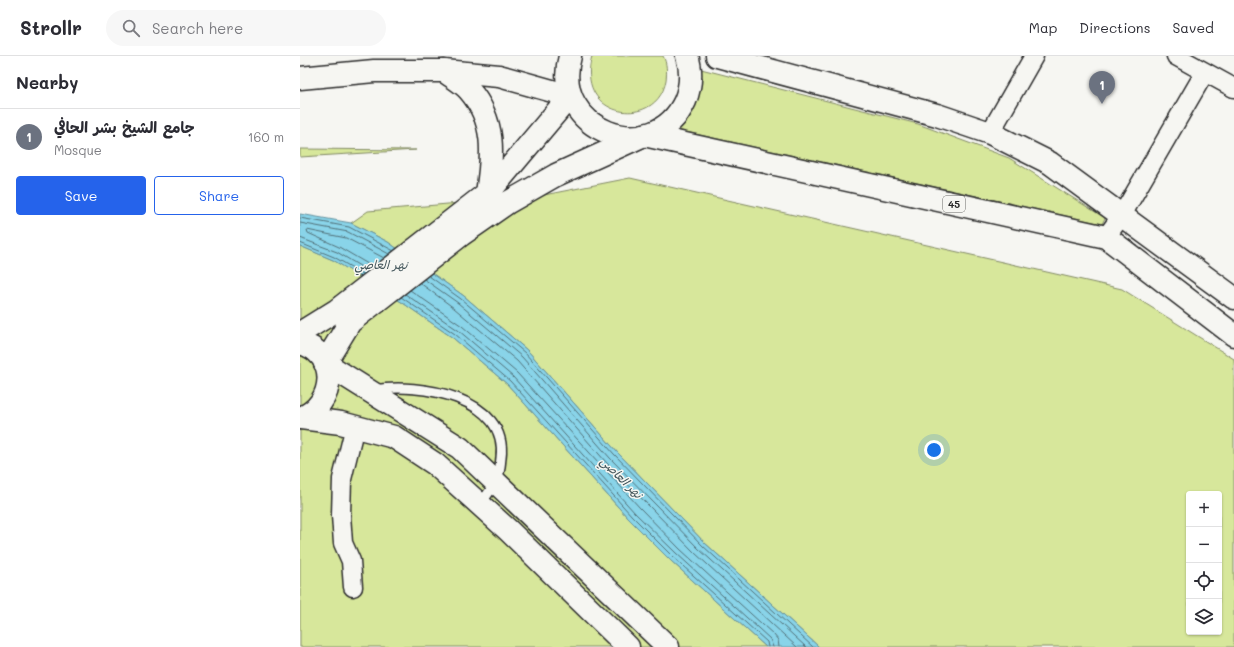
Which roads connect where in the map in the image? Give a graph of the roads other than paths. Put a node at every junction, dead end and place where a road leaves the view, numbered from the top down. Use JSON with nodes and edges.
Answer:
{"nodes":[{"id":1,"x":570,"y":56,"type":"edge"},
{"id":2,"x":687,"y":56,"type":"edge"},
{"id":3,"x":717,"y":56,"type":"edge"},
{"id":4,"x":1034,"y":56,"type":"edge"},
{"id":5,"x":1176,"y":56,"type":"edge"},
{"id":6,"x":444,"y":71,"type":"junction"},
{"id":7,"x":1206,"y":72,"type":"junction"},
{"id":8,"x":300,"y":78,"type":"edge"},
{"id":9,"x":1234,"y":88,"type":"edge"},
{"id":10,"x":570,"y":96,"type":"junction"},
{"id":11,"x":990,"y":133,"type":"junction"},
{"id":12,"x":644,"y":135,"type":"junction"},
{"id":13,"x":487,"y":193,"type":"junction"},
{"id":14,"x":1122,"y":215,"type":"junction"},
{"id":15,"x":446,"y":236,"type":"junction"},
{"id":16,"x":1106,"y":237,"type":"junction"},
{"id":17,"x":1234,"y":298,"type":"edge"},
{"id":18,"x":344,"y":316,"type":"junction"},
{"id":19,"x":300,"y":333,"type":"edge"},
{"id":20,"x":1234,"y":335,"type":"edge"},
{"id":21,"x":300,"y":344,"type":"edge"},
{"id":22,"x":325,"y":363,"type":"junction"},
{"id":23,"x":371,"y":390,"type":"junction"},
{"id":24,"x":301,"y":418,"type":"edge"},
{"id":25,"x":355,"y":426,"type":"junction"},
{"id":26,"x":496,"y":482,"type":"junction"},
{"id":27,"x":480,"y":505,"type":"junction"},
{"id":28,"x":353,"y":587,"type":"dead end"},
{"id":29,"x":628,"y":647,"type":"edge"},
{"id":30,"x":668,"y":647,"type":"edge"}],
"edges":[{"from":1,"to":10,"type":"main road"},
{"from":2,"to":12,"type":"main road"},
{"from":3,"to":11,"type":"main road"},
{"from":4,"to":11,"type":"street"},
{"from":5,"to":7,"type":"street"},
{"from":6,"to":8,"type":"main road"},
{"from":6,"to":10,"type":"main road"},
{"from":6,"to":13,"type":"main road"},
{"from":7,"to":9,"type":"street"},
{"from":7,"to":14,"type":"street"},
{"from":10,"to":12,"type":"main road"},
{"from":10,"to":13,"type":"main road"},
{"from":11,"to":14,"type":"main road"},
{"from":12,"to":15,"type":"main road"},
{"from":12,"to":16,"type":"main road","number":"45"},
{"from":13,"to":15,"type":"main road"},
{"from":14,"to":16,"type":"street"},
{"from":14,"to":17,"type":"main road"},
{"from":15,"to":18,"type":"main road"},
{"from":16,"to":20,"type":"main road","number":"45"},
{"from":18,"to":19,"type":"main road"},
{"from":18,"to":22,"type":"main road"},
{"from":21,"to":22,"type":"main road"},
{"from":22,"to":23,"type":"main road"},
{"from":22,"to":24,"type":"main road"},
{"from":23,"to":26,"type":"main road"},
{"from":23,"to":26,"type":"lane"},
{"from":24,"to":25,"type":"main road"},
{"from":25,"to":27,"type":"main road"},
{"from":25,"to":28,"type":"street"},
{"from":26,"to":27,"type":"lane"},
{"from":26,"to":30,"type":"main road"},
{"from":27,"to":29,"type":"main road"}]}
